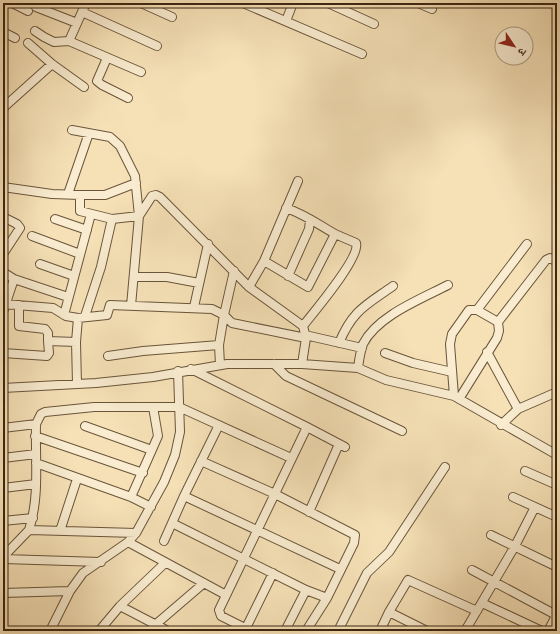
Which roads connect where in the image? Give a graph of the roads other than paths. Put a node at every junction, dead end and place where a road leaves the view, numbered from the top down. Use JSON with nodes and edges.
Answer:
{"nodes":[{"id":1,"x":12,"y":3,"type":"edge"},
{"id":2,"x":86,"y":3,"type":"edge"},
{"id":3,"x":141,"y":3,"type":"edge"},
{"id":4,"x":243,"y":3,"type":"edge"},
{"id":5,"x":293,"y":3,"type":"edge"},
{"id":6,"x":328,"y":3,"type":"edge"},
{"id":7,"x":418,"y":3,"type":"edge"},
{"id":8,"x":36,"y":7,"type":"dead end"},
{"id":9,"x":432,"y":9,"type":"dead end"},
{"id":10,"x":28,"y":11,"type":"dead end"},
{"id":11,"x":82,"y":12,"type":"junction"},
{"id":12,"x":172,"y":17,"type":"dead end"},
{"id":13,"x":286,"y":21,"type":"junction"},
{"id":14,"x":77,"y":23,"type":"junction"},
{"id":15,"x":374,"y":24,"type":"dead end"},
{"id":16,"x":35,"y":31,"type":"dead end"},
{"id":17,"x":3,"y":32,"type":"edge"},
{"id":18,"x":15,"y":38,"type":"dead end"},
{"id":19,"x":69,"y":41,"type":"junction"},
{"id":20,"x":28,"y":43,"type":"dead end"},
{"id":21,"x":157,"y":46,"type":"dead end"},
{"id":22,"x":362,"y":54,"type":"dead end"},
{"id":23,"x":107,"y":58,"type":"junction"},
{"id":24,"x":52,"y":64,"type":"junction"},
{"id":25,"x":141,"y":72,"type":"dead end"},
{"id":26,"x":84,"y":87,"type":"dead end"},
{"id":27,"x":128,"y":98,"type":"dead end"},
{"id":28,"x":3,"y":108,"type":"edge"},
{"id":29,"x":72,"y":130,"type":"dead end"},
{"id":30,"x":89,"y":133,"type":"junction"},
{"id":31,"x":298,"y":181,"type":"dead end"},
{"id":32,"x":136,"y":183,"type":"junction"},
{"id":33,"x":3,"y":187,"type":"edge"},
{"id":34,"x":68,"y":194,"type":"junction"},
{"id":35,"x":80,"y":194,"type":"junction"},
{"id":36,"x":286,"y":208,"type":"junction"},
{"id":37,"x":91,"y":214,"type":"junction"},
{"id":38,"x":139,"y":216,"type":"junction"},
{"id":39,"x":3,"y":217,"type":"edge"},
{"id":40,"x":54,"y":219,"type":"dead end"},
{"id":41,"x":112,"y":219,"type":"junction"},
{"id":42,"x":310,"y":220,"type":"junction"},
{"id":43,"x":87,"y":230,"type":"junction"},
{"id":44,"x":335,"y":234,"type":"junction"},
{"id":45,"x":32,"y":236,"type":"dead end"},
{"id":46,"x":208,"y":244,"type":"junction"},
{"id":47,"x":527,"y":244,"type":"dead end"},
{"id":48,"x":3,"y":254,"type":"edge"},
{"id":49,"x":80,"y":254,"type":"junction"},
{"id":50,"x":264,"y":261,"type":"junction"},
{"id":51,"x":557,"y":262,"type":"edge"},
{"id":52,"x":40,"y":264,"type":"dead end"},
{"id":53,"x":234,"y":271,"type":"junction"},
{"id":54,"x":3,"y":272,"type":"edge"},
{"id":55,"x":74,"y":276,"type":"junction"},
{"id":56,"x":288,"y":276,"type":"junction"},
{"id":57,"x":134,"y":277,"type":"junction"},
{"id":58,"x":14,"y":279,"type":"junction"},
{"id":59,"x":199,"y":283,"type":"junction"},
{"id":60,"x":448,"y":285,"type":"dead end"},
{"id":61,"x":393,"y":286,"type":"dead end"},
{"id":62,"x":249,"y":287,"type":"junction"},
{"id":63,"x":68,"y":297,"type":"junction"},
{"id":64,"x":6,"y":304,"type":"junction"},
{"id":65,"x":19,"y":305,"type":"junction"},
{"id":66,"x":131,"y":306,"type":"junction"},
{"id":67,"x":194,"y":307,"type":"junction"},
{"id":68,"x":477,"y":310,"type":"junction"},
{"id":69,"x":3,"y":312,"type":"edge"},
{"id":70,"x":64,"y":315,"type":"junction"},
{"id":71,"x":224,"y":315,"type":"junction"},
{"id":72,"x":82,"y":317,"type":"junction"},
{"id":73,"x":498,"y":322,"type":"junction"},
{"id":74,"x":303,"y":326,"type":"junction"},
{"id":75,"x":305,"y":337,"type":"junction"},
{"id":76,"x":48,"y":340,"type":"junction"},
{"id":77,"x":76,"y":342,"type":"junction"},
{"id":78,"x":339,"y":343,"type":"junction"},
{"id":79,"x":220,"y":345,"type":"junction"},
{"id":80,"x":362,"y":348,"type":"junction"},
{"id":81,"x":487,"y":352,"type":"junction"},
{"id":82,"x":3,"y":353,"type":"edge"},
{"id":83,"x":385,"y":353,"type":"dead end"},
{"id":84,"x":108,"y":356,"type":"dead end"},
{"id":85,"x":274,"y":364,"type":"junction"},
{"id":86,"x":302,"y":364,"type":"junction"},
{"id":87,"x":220,"y":365,"type":"junction"},
{"id":88,"x":358,"y":368,"type":"junction"},
{"id":89,"x":191,"y":369,"type":"junction"},
{"id":90,"x":178,"y":371,"type":"junction"},
{"id":91,"x":452,"y":372,"type":"junction"},
{"id":92,"x":77,"y":384,"type":"junction"},
{"id":93,"x":3,"y":388,"type":"edge"},
{"id":94,"x":557,"y":392,"type":"edge"},
{"id":95,"x":457,"y":398,"type":"junction"},
{"id":96,"x":153,"y":407,"type":"junction"},
{"id":97,"x":179,"y":407,"type":"junction"},
{"id":98,"x":518,"y":409,"type":"junction"},
{"id":99,"x":36,"y":424,"type":"junction"},
{"id":100,"x":501,"y":424,"type":"junction"},
{"id":101,"x":219,"y":425,"type":"junction"},
{"id":102,"x":85,"y":426,"type":"dead end"},
{"id":103,"x":307,"y":427,"type":"junction"},
{"id":104,"x":3,"y":428,"type":"edge"},
{"id":105,"x":402,"y":431,"type":"dead end"},
{"id":106,"x":36,"y":436,"type":"junction"},
{"id":107,"x":151,"y":452,"type":"junction"},
{"id":108,"x":36,"y":454,"type":"junction"},
{"id":109,"x":557,"y":455,"type":"edge"},
{"id":110,"x":3,"y":458,"type":"edge"},
{"id":111,"x":291,"y":458,"type":"junction"},
{"id":112,"x":201,"y":461,"type":"junction"},
{"id":113,"x":36,"y":463,"type":"junction"},
{"id":114,"x":445,"y":466,"type":"dead end"},
{"id":115,"x":525,"y":471,"type":"dead end"},
{"id":116,"x":142,"y":473,"type":"junction"},
{"id":117,"x":77,"y":479,"type":"junction"},
{"id":118,"x":36,"y":484,"type":"junction"},
{"id":119,"x":557,"y":485,"type":"edge"},
{"id":120,"x":3,"y":488,"type":"edge"},
{"id":121,"x":275,"y":494,"type":"junction"},
{"id":122,"x":184,"y":496,"type":"junction"},
{"id":123,"x":131,"y":497,"type":"junction"},
{"id":124,"x":512,"y":497,"type":"dead end"},
{"id":125,"x":150,"y":507,"type":"junction"},
{"id":126,"x":535,"y":507,"type":"junction"},
{"id":127,"x":309,"y":512,"type":"junction"},
{"id":128,"x":33,"y":518,"type":"junction"},
{"id":129,"x":557,"y":518,"type":"edge"},
{"id":130,"x":3,"y":521,"type":"edge"},
{"id":131,"x":172,"y":523,"type":"junction"},
{"id":132,"x":258,"y":529,"type":"junction"},
{"id":133,"x":29,"y":530,"type":"junction"},
{"id":134,"x":60,"y":531,"type":"junction"},
{"id":135,"x":136,"y":533,"type":"junction"},
{"id":136,"x":491,"y":535,"type":"dead end"},
{"id":137,"x":164,"y":541,"type":"dead end"},
{"id":138,"x":128,"y":542,"type":"junction"},
{"id":139,"x":515,"y":546,"type":"junction"},
{"id":140,"x":244,"y":558,"type":"junction"},
{"id":141,"x":4,"y":559,"type":"edge"},
{"id":142,"x":101,"y":562,"type":"junction"},
{"id":143,"x":165,"y":563,"type":"junction"},
{"id":144,"x":557,"y":567,"type":"edge"},
{"id":145,"x":340,"y":569,"type":"junction"},
{"id":146,"x":472,"y":570,"type":"dead end"},
{"id":147,"x":274,"y":573,"type":"junction"},
{"id":148,"x":494,"y":582,"type":"junction"},
{"id":149,"x":204,"y":583,"type":"junction"},
{"id":150,"x":306,"y":590,"type":"junction"},
{"id":151,"x":70,"y":591,"type":"junction"},
{"id":152,"x":3,"y":593,"type":"edge"},
{"id":153,"x":226,"y":596,"type":"junction"},
{"id":154,"x":327,"y":598,"type":"junction"},
{"id":155,"x":482,"y":603,"type":"junction"},
{"id":156,"x":120,"y":606,"type":"junction"},
{"id":157,"x":477,"y":611,"type":"junction"},
{"id":158,"x":389,"y":612,"type":"junction"},
{"id":159,"x":557,"y":614,"type":"edge"},
{"id":160,"x":155,"y":625,"type":"junction"},
{"id":161,"x":246,"y":630,"type":"edge"},
{"id":162,"x":50,"y":631,"type":"edge"},
{"id":163,"x":99,"y":631,"type":"edge"},
{"id":164,"x":168,"y":631,"type":"edge"},
{"id":165,"x":285,"y":631,"type":"edge"},
{"id":166,"x":306,"y":631,"type":"edge"},
{"id":167,"x":338,"y":631,"type":"edge"},
{"id":168,"x":380,"y":631,"type":"edge"},
{"id":169,"x":427,"y":631,"type":"edge"},
{"id":170,"x":465,"y":631,"type":"edge"},
{"id":171,"x":542,"y":631,"type":"edge"},
{"id":172,"x":548,"y":631,"type":"edge"}],
"edges":[{"from":1,"to":10,"type":"street"},
{"from":2,"to":11,"type":"street"},
{"from":3,"to":12,"type":"street"},
{"from":4,"to":13,"type":"street"},
{"from":5,"to":13,"type":"street"},
{"from":6,"to":15,"type":"street"},
{"from":7,"to":9,"type":"street"},
{"from":8,"to":14,"type":"street"},
{"from":11,"to":14,"type":"street"},
{"from":11,"to":21,"type":"street"},
{"from":13,"to":22,"type":"street"},
{"from":14,"to":19,"type":"street"},
{"from":16,"to":19,"type":"street"},
{"from":17,"to":18,"type":"street"},
{"from":19,"to":23,"type":"street"},
{"from":20,"to":24,"type":"street"},
{"from":23,"to":25,"type":"street"},
{"from":23,"to":27,"type":"street"},
{"from":24,"to":26,"type":"street"},
{"from":24,"to":28,"type":"street"},
{"from":29,"to":30,"type":"street"},
{"from":30,"to":32,"type":"street"},
{"from":30,"to":34,"type":"street"},
{"from":31,"to":36,"type":"street"},
{"from":32,"to":35,"type":"street"},
{"from":32,"to":38,"type":"street"},
{"from":33,"to":34,"type":"street"},
{"from":34,"to":35,"type":"street"},
{"from":35,"to":37,"type":"street"},
{"from":36,"to":42,"type":"street"},
{"from":36,"to":50,"type":"street"},
{"from":37,"to":41,"type":"street"},
{"from":37,"to":43,"type":"street"},
{"from":38,"to":41,"type":"street"},
{"from":38,"to":46,"type":"street"},
{"from":38,"to":57,"type":"street"},
{"from":39,"to":48,"type":"street"},
{"from":40,"to":43,"type":"street"},
{"from":41,"to":72,"type":"street"},
{"from":42,"to":44,"type":"street"},
{"from":42,"to":56,"type":"street"},
{"from":43,"to":49,"type":"street"},
{"from":44,"to":56,"type":"street"},
{"from":44,"to":74,"type":"street"},
{"from":45,"to":49,"type":"street"},
{"from":46,"to":53,"type":"street"},
{"from":46,"to":59,"type":"street"},
{"from":47,"to":68,"type":"street"},
{"from":49,"to":55,"type":"street"},
{"from":50,"to":56,"type":"street"},
{"from":50,"to":62,"type":"street"},
{"from":51,"to":73,"type":"street"},
{"from":52,"to":55,"type":"street"},
{"from":53,"to":62,"type":"street"},
{"from":53,"to":71,"type":"street"},
{"from":54,"to":58,"type":"street"},
{"from":55,"to":63,"type":"street"},
{"from":57,"to":59,"type":"street"},
{"from":57,"to":66,"type":"street"},
{"from":58,"to":63,"type":"street"},
{"from":58,"to":64,"type":"street"},
{"from":59,"to":67,"type":"street"},
{"from":60,"to":80,"type":"street"},
{"from":61,"to":78,"type":"street"},
{"from":62,"to":74,"type":"street"},
{"from":63,"to":70,"type":"street"},
{"from":64,"to":65,"type":"street"},
{"from":64,"to":69,"type":"street"},
{"from":65,"to":70,"type":"street"},
{"from":65,"to":76,"type":"street"},
{"from":66,"to":67,"type":"street"},
{"from":66,"to":72,"type":"street"},
{"from":67,"to":71,"type":"street"},
{"from":68,"to":73,"type":"street"},
{"from":68,"to":91,"type":"street"},
{"from":70,"to":72,"type":"street"},
{"from":71,"to":75,"type":"street"},
{"from":71,"to":79,"type":"street"},
{"from":72,"to":77,"type":"street"},
{"from":73,"to":81,"type":"street"},
{"from":74,"to":75,"type":"street"},
{"from":75,"to":78,"type":"street"},
{"from":75,"to":86,"type":"street"},
{"from":76,"to":77,"type":"street"},
{"from":76,"to":82,"type":"street"},
{"from":77,"to":92,"type":"street"},
{"from":78,"to":80,"type":"street"},
{"from":79,"to":84,"type":"street"},
{"from":79,"to":87,"type":"street"},
{"from":80,"to":88,"type":"street"},
{"from":81,"to":95,"type":"street"},
{"from":81,"to":98,"type":"street"},
{"from":83,"to":91,"type":"street"},
{"from":85,"to":86,"type":"street"},
{"from":85,"to":87,"type":"street"},
{"from":85,"to":105,"type":"street"},
{"from":86,"to":88,"type":"street"},
{"from":87,"to":89,"type":"street"},
{"from":88,"to":95,"type":"street"},
{"from":89,"to":90,"type":"street"},
{"from":89,"to":103,"type":"street"},
{"from":90,"to":92,"type":"street"},
{"from":90,"to":97,"type":"street"},
{"from":91,"to":95,"type":"street"},
{"from":92,"to":93,"type":"street"},
{"from":94,"to":98,"type":"street"},
{"from":95,"to":100,"type":"street"},
{"from":96,"to":97,"type":"street"},
{"from":96,"to":99,"type":"street"},
{"from":96,"to":107,"type":"street"},
{"from":97,"to":101,"type":"street"},
{"from":97,"to":125,"type":"street"},
{"from":98,"to":100,"type":"street"},
{"from":99,"to":104,"type":"street"},
{"from":99,"to":106,"type":"street"},
{"from":100,"to":109,"type":"street"},
{"from":101,"to":111,"type":"street"},
{"from":101,"to":112,"type":"street"},
{"from":102,"to":107,"type":"street"},
{"from":103,"to":111,"type":"street"},
{"from":103,"to":127,"type":"street"},
{"from":106,"to":108,"type":"street"},
{"from":106,"to":116,"type":"street"},
{"from":107,"to":116,"type":"street"},
{"from":108,"to":110,"type":"street"},
{"from":108,"to":113,"type":"street"},
{"from":111,"to":121,"type":"street"},
{"from":112,"to":121,"type":"street"},
{"from":112,"to":122,"type":"street"},
{"from":113,"to":117,"type":"street"},
{"from":113,"to":118,"type":"street"},
{"from":114,"to":167,"type":"street"},
{"from":115,"to":119,"type":"street"},
{"from":116,"to":123,"type":"street"},
{"from":117,"to":123,"type":"street"},
{"from":117,"to":134,"type":"street"},
{"from":118,"to":120,"type":"street"},
{"from":118,"to":128,"type":"street"},
{"from":121,"to":127,"type":"street"},
{"from":121,"to":132,"type":"street"},
{"from":122,"to":131,"type":"street"},
{"from":122,"to":132,"type":"street"},
{"from":123,"to":125,"type":"street"},
{"from":124,"to":126,"type":"street"},
{"from":125,"to":135,"type":"street"},
{"from":126,"to":129,"type":"street"},
{"from":126,"to":139,"type":"street"},
{"from":127,"to":145,"type":"street"},
{"from":128,"to":130,"type":"street"},
{"from":128,"to":133,"type":"street"},
{"from":131,"to":137,"type":"street"},
{"from":131,"to":140,"type":"street"},
{"from":132,"to":140,"type":"street"},
{"from":132,"to":145,"type":"street"},
{"from":133,"to":134,"type":"street"},
{"from":133,"to":141,"type":"street"},
{"from":134,"to":135,"type":"street"},
{"from":135,"to":138,"type":"street"},
{"from":136,"to":139,"type":"street"},
{"from":138,"to":142,"type":"street"},
{"from":138,"to":143,"type":"street"},
{"from":139,"to":144,"type":"street"},
{"from":139,"to":148,"type":"street"},
{"from":140,"to":147,"type":"street"},
{"from":140,"to":153,"type":"street"},
{"from":141,"to":142,"type":"street"},
{"from":142,"to":151,"type":"street"},
{"from":143,"to":149,"type":"street"},
{"from":143,"to":156,"type":"street"},
{"from":145,"to":154,"type":"street"},
{"from":146,"to":148,"type":"street"},
{"from":147,"to":150,"type":"street"},
{"from":147,"to":161,"type":"street"},
{"from":148,"to":155,"type":"street"},
{"from":148,"to":159,"type":"street"},
{"from":149,"to":153,"type":"street"},
{"from":149,"to":160,"type":"street"},
{"from":150,"to":154,"type":"street"},
{"from":150,"to":165,"type":"street"},
{"from":151,"to":152,"type":"street"},
{"from":151,"to":162,"type":"street"},
{"from":153,"to":161,"type":"street"},
{"from":154,"to":166,"type":"street"},
{"from":155,"to":157,"type":"street"},
{"from":155,"to":171,"type":"street"},
{"from":156,"to":160,"type":"street"},
{"from":156,"to":163,"type":"street"},
{"from":157,"to":158,"type":"street"},
{"from":157,"to":170,"type":"street"},
{"from":158,"to":168,"type":"street"},
{"from":158,"to":169,"type":"street"},
{"from":159,"to":172,"type":"street"},
{"from":160,"to":164,"type":"street"}]}
